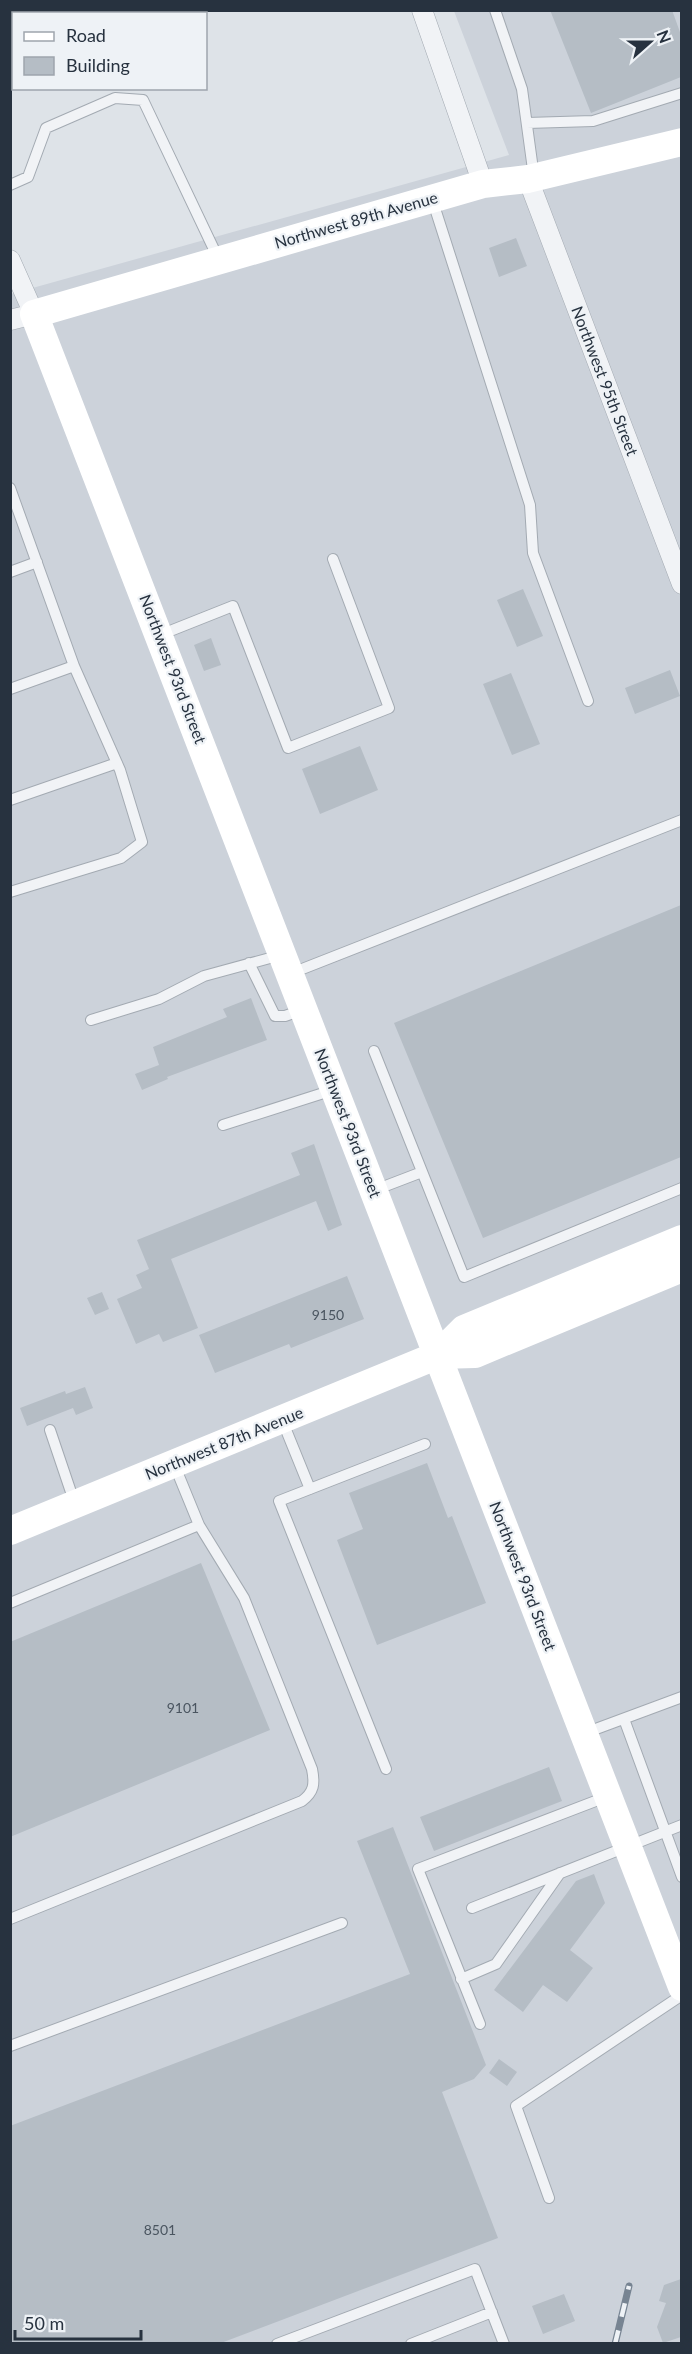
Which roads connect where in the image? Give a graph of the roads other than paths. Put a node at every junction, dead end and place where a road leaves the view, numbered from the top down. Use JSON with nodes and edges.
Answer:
{"nodes":[{"id":1,"x":422,"y":10,"type":"edge"},
{"id":2,"x":495,"y":10,"type":"edge"},
{"id":3,"x":681,"y":93,"type":"edge"},
{"id":4,"x":527,"y":123,"type":"junction"},
{"id":5,"x":681,"y":142,"type":"edge"},
{"id":6,"x":531,"y":178,"type":"junction"},
{"id":7,"x":483,"y":184,"type":"junction"},
{"id":8,"x":10,"y":185,"type":"edge"},
{"id":9,"x":432,"y":199,"type":"junction"},
{"id":10,"x":10,"y":260,"type":"edge"},
{"id":11,"x":219,"y":260,"type":"junction"},
{"id":12,"x":22,"y":317,"type":"edge"},
{"id":13,"x":10,"y":488,"type":"edge"},
{"id":14,"x":333,"y":559,"type":"dead end"},
{"id":15,"x":37,"y":562,"type":"junction"},
{"id":16,"x":10,"y":572,"type":"edge"},
{"id":17,"x":681,"y":584,"type":"edge"},
{"id":18,"x":159,"y":635,"type":"junction"},
{"id":19,"x":74,"y":666,"type":"junction"},
{"id":20,"x":10,"y":689,"type":"edge"},
{"id":21,"x":588,"y":701,"type":"dead end"},
{"id":22,"x":117,"y":763,"type":"junction"},
{"id":23,"x":10,"y":800,"type":"edge"},
{"id":24,"x":681,"y":820,"type":"edge"},
{"id":25,"x":10,"y":892,"type":"edge"},
{"id":26,"x":249,"y":963,"type":"junction"},
{"id":27,"x":288,"y":964,"type":"junction"},
{"id":28,"x":305,"y":1008,"type":"junction"},
{"id":29,"x":91,"y":1020,"type":"dead end"},
{"id":30,"x":374,"y":1050,"type":"dead end"},
{"id":31,"x":336,"y":1089,"type":"junction"},
{"id":32,"x":223,"y":1125,"type":"dead end"},
{"id":33,"x":422,"y":1172,"type":"junction"},
{"id":34,"x":681,"y":1188,"type":"edge"},
{"id":35,"x":374,"y":1190,"type":"junction"},
{"id":36,"x":681,"y":1239,"type":"edge"},
{"id":37,"x":681,"y":1268,"type":"edge"},
{"id":38,"x":438,"y":1355,"type":"junction"},
{"id":39,"x":282,"y":1419,"type":"junction"},
{"id":40,"x":50,"y":1430,"type":"dead end"},
{"id":41,"x":425,"y":1444,"type":"dead end"},
{"id":42,"x":174,"y":1464,"type":"junction"},
{"id":43,"x":310,"y":1489,"type":"junction"},
{"id":44,"x":75,"y":1504,"type":"junction"},
{"id":45,"x":199,"y":1525,"type":"junction"},
{"id":46,"x":10,"y":1531,"type":"edge"},
{"id":47,"x":10,"y":1603,"type":"edge"},
{"id":48,"x":681,"y":1697,"type":"edge"},
{"id":49,"x":624,"y":1719,"type":"junction"},
{"id":50,"x":584,"y":1733,"type":"junction"},
{"id":51,"x":386,"y":1769,"type":"dead end"},
{"id":52,"x":609,"y":1795,"type":"junction"},
{"id":53,"x":681,"y":1825,"type":"edge"},
{"id":54,"x":663,"y":1831,"type":"junction"},
{"id":55,"x":627,"y":1847,"type":"junction"},
{"id":56,"x":560,"y":1873,"type":"junction"},
{"id":57,"x":681,"y":1877,"type":"edge"},
{"id":58,"x":472,"y":1908,"type":"dead end"},
{"id":59,"x":10,"y":1919,"type":"edge"},
{"id":60,"x":342,"y":1923,"type":"dead end"},
{"id":61,"x":461,"y":1979,"type":"junction"},
{"id":62,"x":681,"y":1988,"type":"edge"},
{"id":63,"x":681,"y":1995,"type":"edge"},
{"id":64,"x":480,"y":2024,"type":"dead end"},
{"id":65,"x":10,"y":2046,"type":"edge"},
{"id":66,"x":549,"y":2198,"type":"dead end"},
{"id":67,"x":492,"y":2312,"type":"junction"},
{"id":68,"x":277,"y":2343,"type":"edge"},
{"id":69,"x":411,"y":2343,"type":"edge"},
{"id":70,"x":504,"y":2343,"type":"edge"}],
"edges":[{"from":1,"to":7,"type":"street"},
{"from":2,"to":4,"type":"lane"},
{"from":3,"to":4,"type":"lane"},
{"from":4,"to":6,"type":"lane"},
{"from":5,"to":6,"type":"street","name":"Northwest 89th Avenue"},
{"from":6,"to":7,"type":"street","name":"Northwest 89th Avenue"},
{"from":6,"to":17,"type":"street","name":"Northwest 95th Street"},
{"from":7,"to":9,"type":"street","name":"Northwest 89th Avenue"},
{"from":8,"to":11,"type":"lane"},
{"from":9,"to":11,"type":"street","name":"Northwest 89th Avenue"},
{"from":9,"to":21,"type":"lane"},
{"from":10,"to":12,"type":"street","name":"Northwest 93rd Street"},
{"from":11,"to":12,"type":"street","name":"Northwest 89th Avenue"},
{"from":12,"to":18,"type":"street","name":"Northwest 93rd Street"},
{"from":13,"to":15,"type":"lane"},
{"from":14,"to":18,"type":"lane"},
{"from":15,"to":16,"type":"lane"},
{"from":15,"to":19,"type":"lane"},
{"from":18,"to":27,"type":"street","name":"Northwest 93rd Street"},
{"from":19,"to":20,"type":"lane"},
{"from":19,"to":22,"type":"lane"},
{"from":22,"to":23,"type":"lane"},
{"from":22,"to":25,"type":"lane"},
{"from":24,"to":27,"type":"lane"},
{"from":26,"to":27,"type":"lane"},
{"from":26,"to":28,"type":"lane"},
{"from":26,"to":29,"type":"lane"},
{"from":27,"to":28,"type":"street","name":"Northwest 93rd Street"},
{"from":28,"to":31,"type":"street","name":"Northwest 93rd Street"},
{"from":30,"to":33,"type":"lane"},
{"from":31,"to":32,"type":"lane"},
{"from":31,"to":35,"type":"street","name":"Northwest 93rd Street"},
{"from":33,"to":34,"type":"lane"},
{"from":33,"to":35,"type":"lane"},
{"from":35,"to":38,"type":"street","name":"Northwest 93rd Street"},
{"from":36,"to":38,"type":"street","name":"Northwest 87th Avenue"},
{"from":37,"to":38,"type":"street","name":"Northwest 87th Avenue"},
{"from":38,"to":39,"type":"street","name":"Northwest 87th Avenue"},
{"from":38,"to":50,"type":"street","name":"Northwest 93rd Street"},
{"from":39,"to":42,"type":"street","name":"Northwest 87th Avenue"},
{"from":39,"to":43,"type":"lane"},
{"from":40,"to":44,"type":"lane"},
{"from":41,"to":43,"type":"lane"},
{"from":42,"to":44,"type":"street","name":"Northwest 87th Avenue"},
{"from":42,"to":45,"type":"lane"},
{"from":43,"to":51,"type":"lane"},
{"from":44,"to":46,"type":"street","name":"Northwest 87th Avenue"},
{"from":45,"to":47,"type":"lane"},
{"from":45,"to":59,"type":"lane"},
{"from":48,"to":49,"type":"lane"},
{"from":49,"to":50,"type":"lane"},
{"from":49,"to":54,"type":"lane"},
{"from":50,"to":52,"type":"street","name":"Northwest 93rd Street"},
{"from":52,"to":55,"type":"street","name":"Northwest 93rd Street"},
{"from":52,"to":61,"type":"lane"},
{"from":53,"to":54,"type":"lane"},
{"from":54,"to":55,"type":"lane"},
{"from":54,"to":57,"type":"lane"},
{"from":55,"to":56,"type":"lane"},
{"from":55,"to":62,"type":"street","name":"Northwest 93rd Street"},
{"from":56,"to":58,"type":"lane"},
{"from":56,"to":61,"type":"lane"},
{"from":60,"to":65,"type":"lane"},
{"from":61,"to":64,"type":"lane"},
{"from":63,"to":66,"type":"lane"},
{"from":67,"to":68,"type":"lane"},
{"from":67,"to":69,"type":"lane"},
{"from":67,"to":70,"type":"lane"}]}
